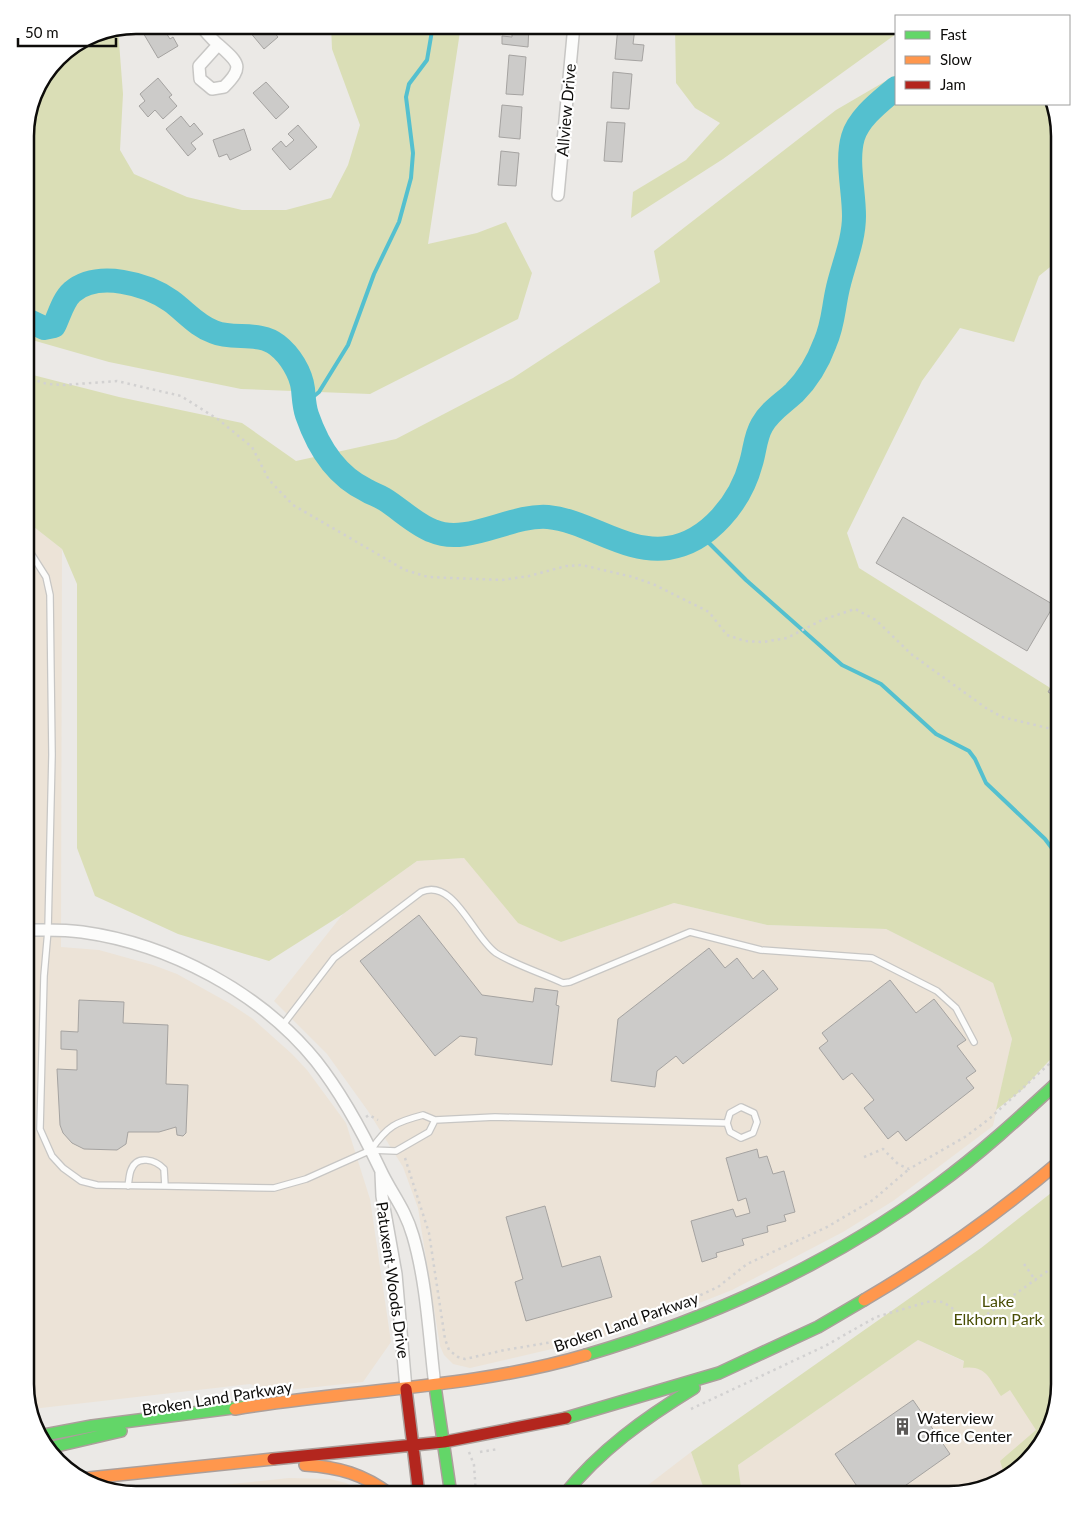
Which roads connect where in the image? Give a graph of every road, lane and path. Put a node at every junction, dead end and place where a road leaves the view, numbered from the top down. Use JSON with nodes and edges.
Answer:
{"nodes":[{"id":1,"x":208,"y":34,"type":"edge"},
{"id":2,"x":573,"y":34,"type":"edge"},
{"id":3,"x":218,"y":45,"type":"dead end"},
{"id":4,"x":558,"y":195,"type":"dead end"},
{"id":5,"x":34,"y":380,"type":"edge"},
{"id":6,"x":34,"y":558,"type":"edge"},
{"id":7,"x":1051,"y":729,"type":"edge"},
{"id":8,"x":34,"y":930,"type":"edge"},
{"id":9,"x":48,"y":930,"type":"junction"},
{"id":10,"x":282,"y":1026,"type":"junction"},
{"id":11,"x":974,"y":1042,"type":"dead end"},
{"id":12,"x":1051,"y":1062,"type":"edge"},
{"id":13,"x":1051,"y":1088,"type":"edge"},
{"id":14,"x":435,"y":1120,"type":"junction"},
{"id":15,"x":727,"y":1123,"type":"junction"},
{"id":16,"x":371,"y":1150,"type":"junction"},
{"id":17,"x":864,"y":1157,"type":"dead end"},
{"id":18,"x":405,"y":1158,"type":"dead end"},
{"id":19,"x":406,"y":1166,"type":"dead end"},
{"id":20,"x":909,"y":1169,"type":"junction"},
{"id":21,"x":1051,"y":1169,"type":"edge"},
{"id":22,"x":381,"y":1171,"type":"junction"},
{"id":23,"x":128,"y":1186,"type":"junction"},
{"id":24,"x":165,"y":1186,"type":"junction"},
{"id":25,"x":1024,"y":1264,"type":"dead end"},
{"id":26,"x":1051,"y":1269,"type":"edge"},
{"id":27,"x":1036,"y":1280,"type":"junction"},
{"id":28,"x":656,"y":1315,"type":"dead end"},
{"id":29,"x":600,"y":1334,"type":"dead end"},
{"id":30,"x":455,"y":1355,"type":"dead end"},
{"id":31,"x":719,"y":1373,"type":"junction"},
{"id":32,"x":435,"y":1386,"type":"junction"},
{"id":33,"x":406,"y":1389,"type":"junction"},
{"id":34,"x":248,"y":1406,"type":"junction"},
{"id":35,"x":690,"y":1410,"type":"dead end"},
{"id":36,"x":47,"y":1435,"type":"edge"},
{"id":37,"x":444,"y":1442,"type":"junction"},
{"id":38,"x":55,"y":1446,"type":"edge"},
{"id":39,"x":412,"y":1446,"type":"junction"},
{"id":40,"x":498,"y":1449,"type":"dead end"},
{"id":41,"x":469,"y":1451,"type":"dead end"},
{"id":42,"x":476,"y":1452,"type":"dead end"},
{"id":43,"x":255,"y":1462,"type":"junction"},
{"id":44,"x":94,"y":1478,"type":"edge"},
{"id":45,"x":378,"y":1486,"type":"edge"},
{"id":46,"x":418,"y":1486,"type":"edge"},
{"id":47,"x":450,"y":1486,"type":"edge"},
{"id":48,"x":475,"y":1486,"type":"edge"},
{"id":49,"x":572,"y":1486,"type":"edge"}],
"edges":[{"from":1,"to":3,"type":"street"},
{"from":2,"to":4,"type":"street","name":"Allview Drive"},
{"from":5,"to":7,"type":"path"},
{"from":6,"to":9,"type":"lane"},
{"from":8,"to":9,"type":"street","name":"Patuxent Woods Drive"},
{"from":9,"to":10,"type":"street","name":"Patuxent Woods Drive"},
{"from":9,"to":23,"type":"lane"},
{"from":10,"to":11,"type":"lane"},
{"from":10,"to":16,"type":"street","name":"Patuxent Woods Drive"},
{"from":12,"to":20,"type":"path"},
{"from":13,"to":32,"type":"main road","name":"Broken Land Parkway"},
{"from":14,"to":15,"type":"lane"},
{"from":14,"to":16,"type":"lane"},
{"from":14,"to":16,"type":"lane"},
{"from":15,"to":15,"type":"lane"},
{"from":16,"to":22,"type":"street","name":"Patuxent Woods Drive"},
{"from":16,"to":24,"type":"lane"},
{"from":17,"to":20,"type":"path"},
{"from":18,"to":19,"type":"path"},
{"from":20,"to":28,"type":"path"},
{"from":21,"to":31,"type":"main road"},
{"from":22,"to":32,"type":"street","name":"Patuxent Woods Drive"},
{"from":22,"to":33,"type":"street","name":"Patuxent Woods Drive"},
{"from":23,"to":24,"type":"lane"},
{"from":23,"to":24,"type":"lane"},
{"from":25,"to":27,"type":"path"},
{"from":26,"to":27,"type":"path"},
{"from":27,"to":35,"type":"path"},
{"from":29,"to":30,"type":"path"},
{"from":31,"to":37,"type":"main road"},
{"from":31,"to":49,"type":"main road"},
{"from":32,"to":33,"type":"main road","name":"Broken Land Parkway"},
{"from":32,"to":37,"type":"main road"},
{"from":33,"to":34,"type":"main road","name":"Broken Land Parkway"},
{"from":33,"to":39,"type":"main road"},
{"from":34,"to":36,"type":"main road"},
{"from":34,"to":38,"type":"main road","name":"Broken Land Parkway"},
{"from":37,"to":39,"type":"main road"},
{"from":37,"to":47,"type":"main road"},
{"from":39,"to":43,"type":"main road"},
{"from":39,"to":46,"type":"main road"},
{"from":40,"to":42,"type":"path"},
{"from":41,"to":48,"type":"path"},
{"from":43,"to":44,"type":"main road"},
{"from":43,"to":45,"type":"main road"}]}
